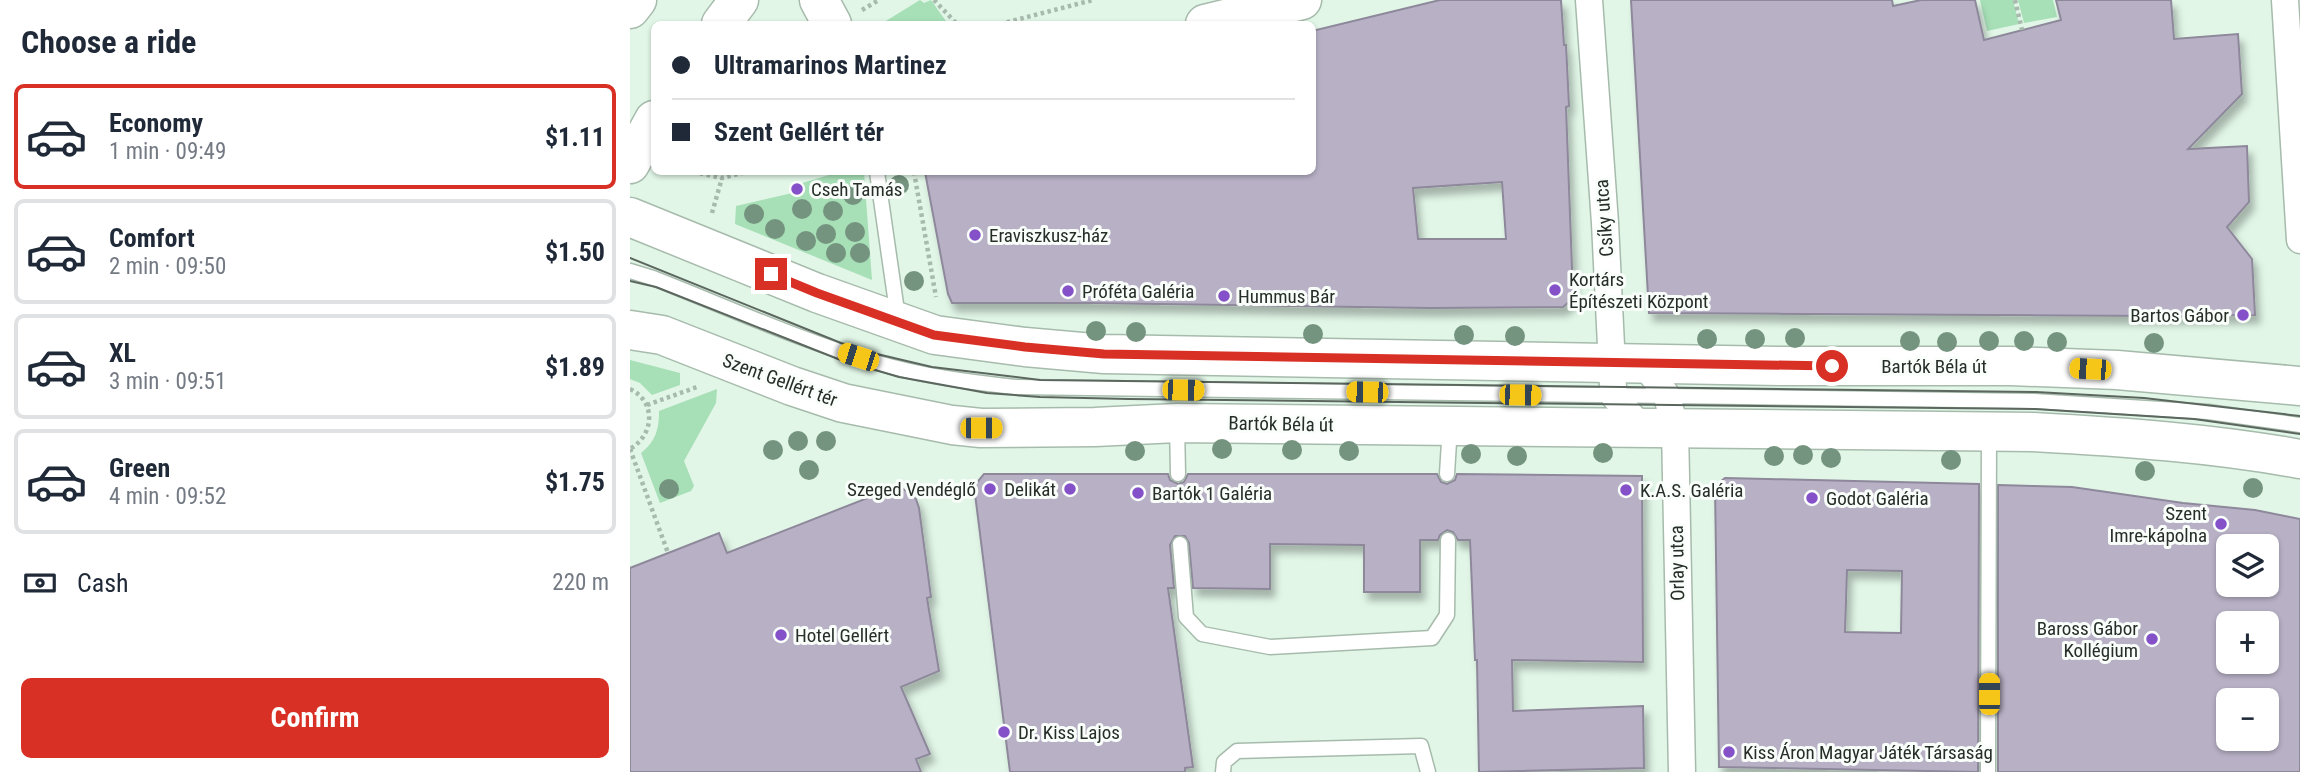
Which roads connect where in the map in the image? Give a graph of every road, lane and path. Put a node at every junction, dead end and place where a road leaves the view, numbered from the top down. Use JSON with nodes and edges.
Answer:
{"nodes":[{"id":1,"x":637,"y":0,"type":"edge"},
{"id":2,"x":819,"y":0,"type":"edge"},
{"id":3,"x":879,"y":0,"type":"edge"},
{"id":4,"x":934,"y":0,"type":"edge"},
{"id":5,"x":1093,"y":0,"type":"edge"},
{"id":6,"x":1301,"y":0,"type":"edge"},
{"id":7,"x":1589,"y":0,"type":"edge"},
{"id":8,"x":2015,"y":0,"type":"edge"},
{"id":9,"x":2285,"y":0,"type":"edge"},
{"id":10,"x":630,"y":9,"type":"edge"},
{"id":11,"x":845,"y":18,"type":"edge"},
{"id":12,"x":954,"y":21,"type":"edge"},
{"id":13,"x":1012,"y":21,"type":"edge"},
{"id":14,"x":1217,"y":21,"type":"edge"},
{"id":15,"x":2022,"y":30,"type":"dead end"},
{"id":16,"x":651,"y":121,"type":"edge"},
{"id":17,"x":651,"y":126,"type":"edge"},
{"id":18,"x":630,"y":127,"type":"edge"},
{"id":19,"x":630,"y":164,"type":"edge"},
{"id":20,"x":708,"y":175,"type":"edge"},
{"id":21,"x":734,"y":175,"type":"edge"},
{"id":22,"x":877,"y":175,"type":"edge"},
{"id":23,"x":915,"y":175,"type":"edge"},
{"id":24,"x":722,"y":178,"type":"junction"},
{"id":25,"x":630,"y":217,"type":"edge"},
{"id":26,"x":710,"y":220,"type":"dead end"},
{"id":27,"x":2300,"y":240,"type":"edge"},
{"id":28,"x":630,"y":271,"type":"edge"},
{"id":29,"x":938,"y":309,"type":"dead end"},
{"id":30,"x":899,"y":323,"type":"junction"},
{"id":31,"x":630,"y":330,"type":"edge"},
{"id":32,"x":1624,"y":373,"type":"junction"},
{"id":33,"x":703,"y":384,"type":"dead end"},
{"id":34,"x":2300,"y":386,"type":"edge"},
{"id":35,"x":630,"y":389,"type":"edge"},
{"id":36,"x":647,"y":405,"type":"junction"},
{"id":37,"x":1661,"y":412,"type":"junction"},
{"id":38,"x":932,"y":422,"type":"joint"},
{"id":39,"x":1177,"y":423,"type":"junction"},
{"id":40,"x":2300,"y":425,"type":"edge"},
{"id":41,"x":1450,"y":426,"type":"junction"},
{"id":42,"x":1989,"y":431,"type":"junction"},
{"id":43,"x":630,"y":449,"type":"edge"},
{"id":44,"x":2300,"y":459,"type":"edge"},
{"id":45,"x":1178,"y":474,"type":"dead end"},
{"id":46,"x":1447,"y":474,"type":"dead end"},
{"id":47,"x":1448,"y":540,"type":"dead end"},
{"id":48,"x":1180,"y":544,"type":"dead end"},
{"id":49,"x":668,"y":553,"type":"dead end"},
{"id":50,"x":1223,"y":772,"type":"edge"},
{"id":51,"x":1428,"y":772,"type":"edge"},
{"id":52,"x":1682,"y":772,"type":"edge"},
{"id":53,"x":1988,"y":772,"type":"edge"}],
"edges":[{"from":1,"to":10,"type":"main road"},
{"from":2,"to":11,"type":"main road"},
{"from":3,"to":11,"type":"path"},
{"from":4,"to":12,"type":"path"},
{"from":5,"to":13,"type":"path"},
{"from":6,"to":14,"type":"main road"},
{"from":7,"to":32,"type":"street","name":"Csíky utca"},
{"from":8,"to":15,"type":"path"},
{"from":9,"to":27,"type":"street"},
{"from":16,"to":18,"type":"main road"},
{"from":17,"to":19,"type":"main road"},
{"from":20,"to":24,"type":"path"},
{"from":21,"to":24,"type":"path"},
{"from":22,"to":30,"type":"lane"},
{"from":23,"to":29,"type":"path"},
{"from":24,"to":26,"type":"path"},
{"from":25,"to":30,"type":"main road"},
{"from":28,"to":32,"type":"lane","name":"Bartók Béla út"},
{"from":30,"to":32,"type":"main road","name":"Bartók Béla út"},
{"from":31,"to":38,"type":"main road","name":"Szent Gellért tér"},
{"from":32,"to":34,"type":"main road","name":"Bartók Béla út"},
{"from":32,"to":37,"type":"street"},
{"from":32,"to":37,"type":"street"},
{"from":32,"to":37,"type":"lane","name":"Bartók Béla út"},
{"from":33,"to":36,"type":"path"},
{"from":35,"to":36,"type":"path"},
{"from":36,"to":43,"type":"path"},
{"from":37,"to":40,"type":"lane","name":"Bartók Béla út"},
{"from":37,"to":41,"type":"main road","name":"Bartók Béla út"},
{"from":37,"to":42,"type":"main road","name":"Bartók Béla út"},
{"from":37,"to":52,"type":"street","name":"Orlay utca"},
{"from":38,"to":39,"type":"main road","name":"Bartók Béla út"},
{"from":39,"to":41,"type":"main road","name":"Bartók Béla út"},
{"from":39,"to":45,"type":"lane"},
{"from":41,"to":46,"type":"lane"},
{"from":42,"to":44,"type":"main road","name":"Bartók Béla út"},
{"from":42,"to":53,"type":"lane"},
{"from":43,"to":49,"type":"path"},
{"from":47,"to":48,"type":"lane"},
{"from":50,"to":51,"type":"lane"}]}
